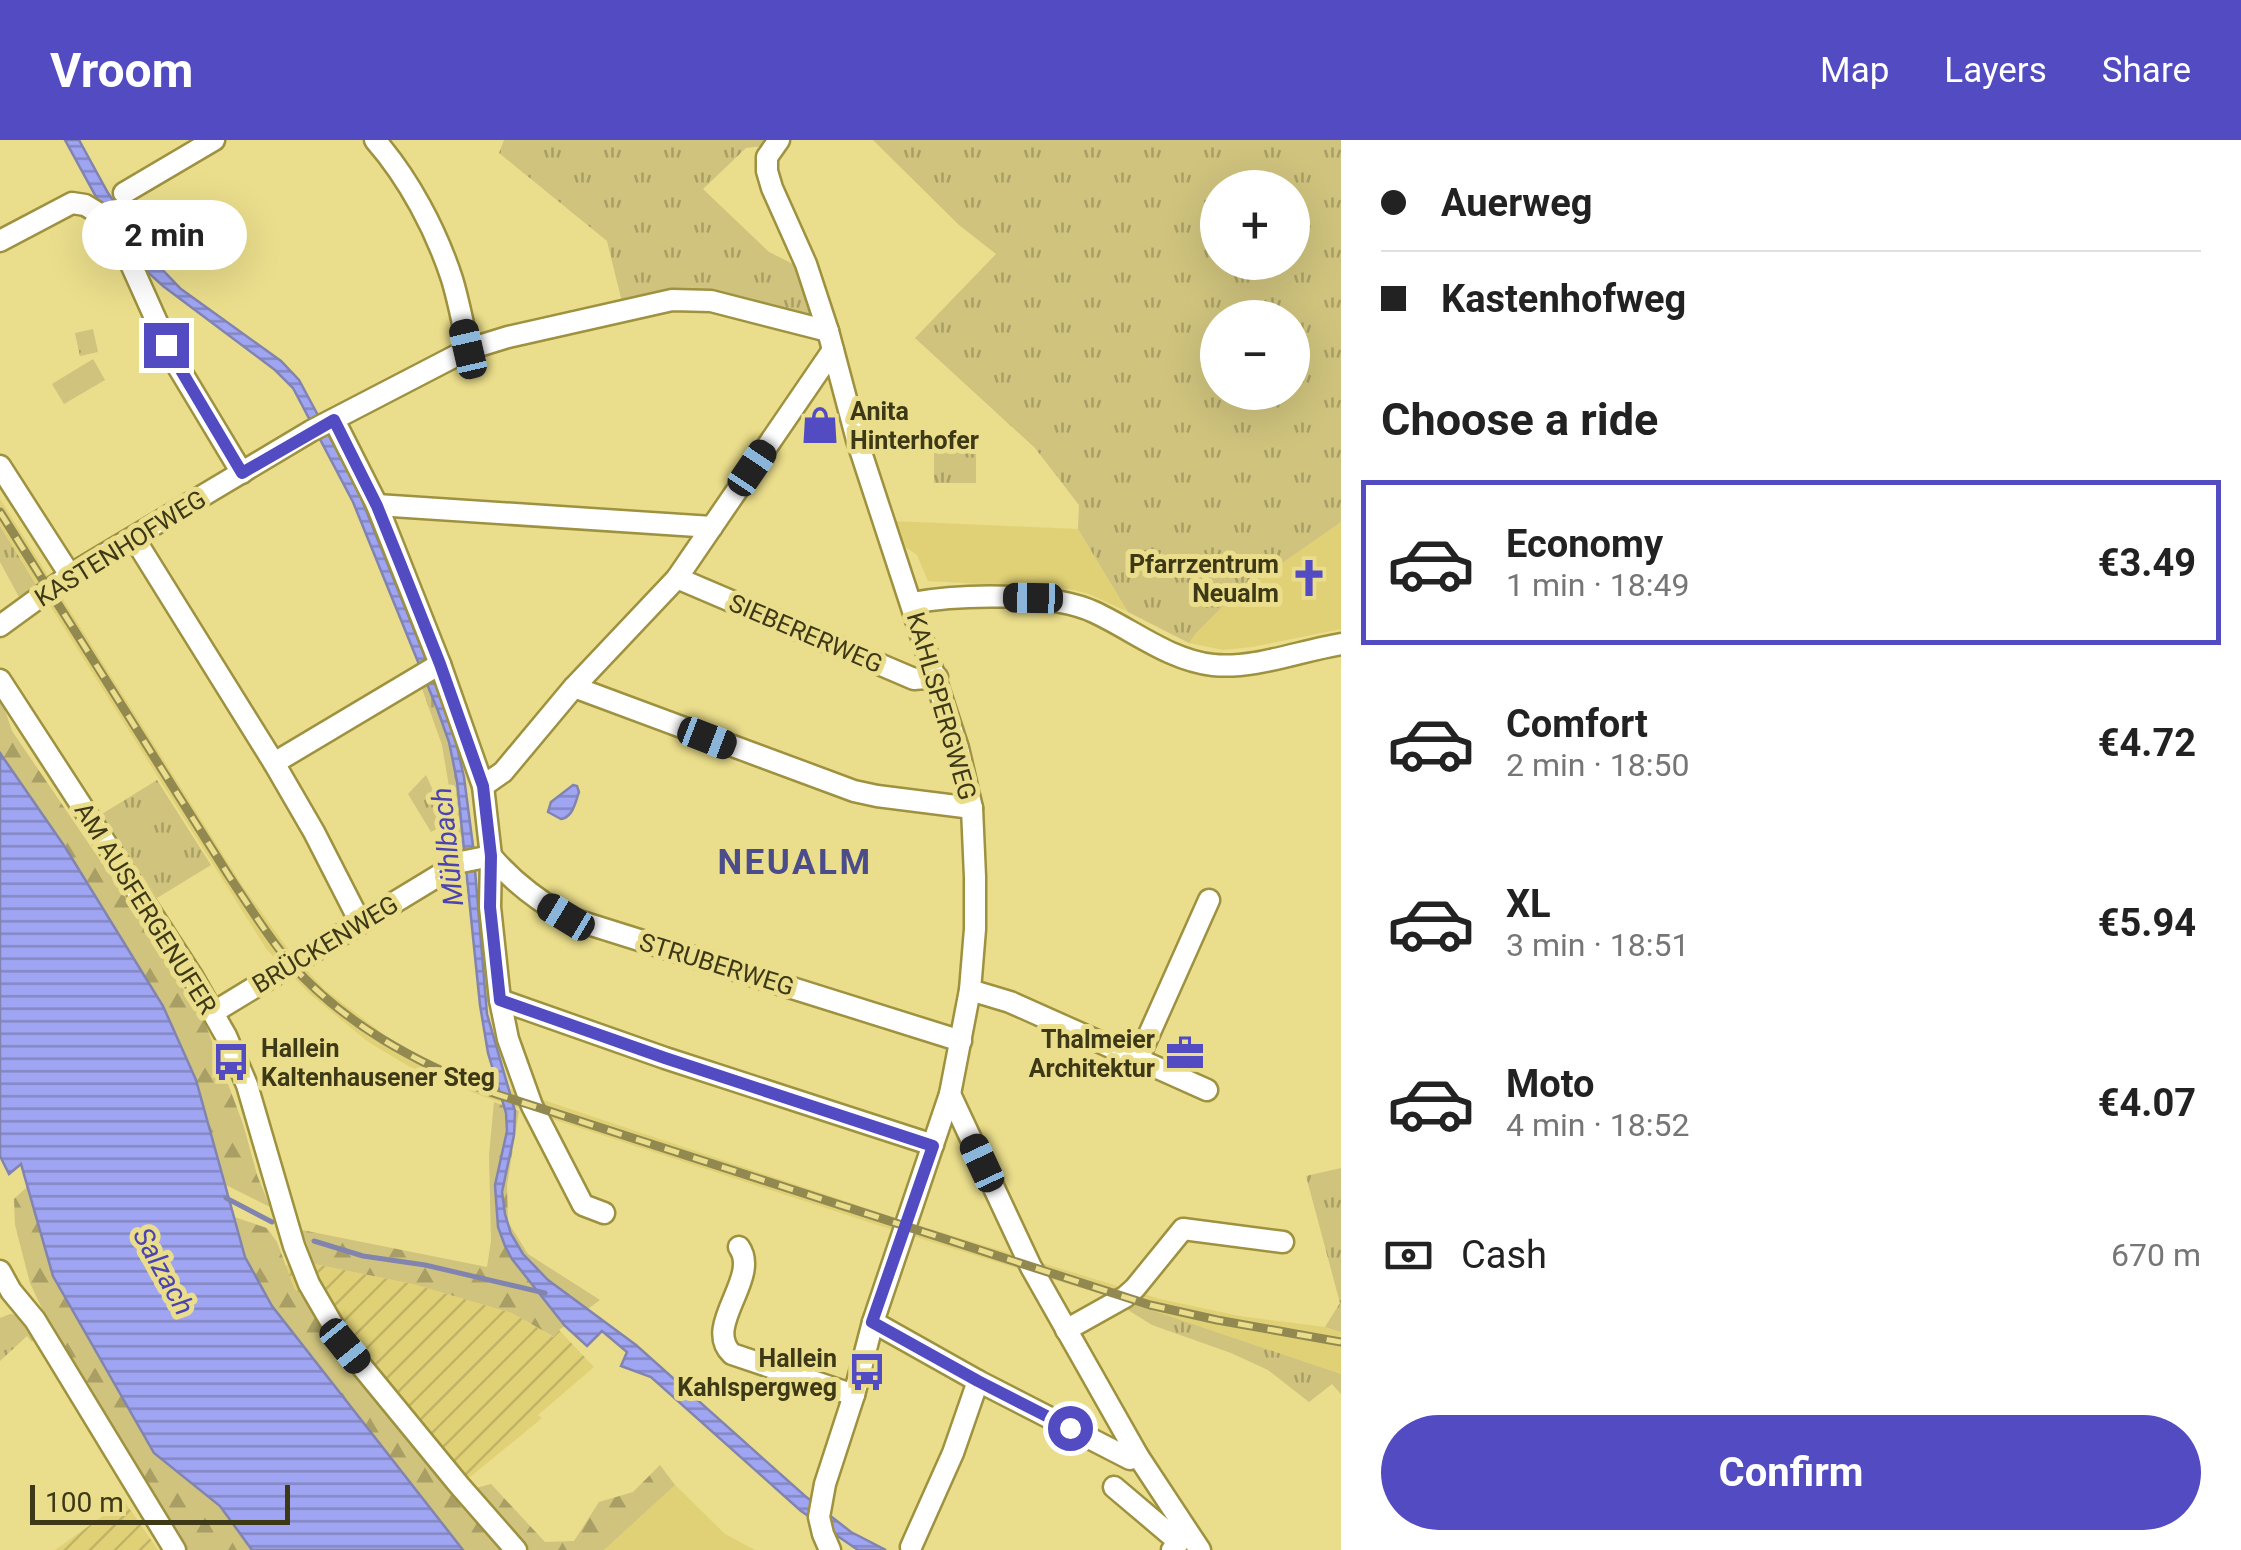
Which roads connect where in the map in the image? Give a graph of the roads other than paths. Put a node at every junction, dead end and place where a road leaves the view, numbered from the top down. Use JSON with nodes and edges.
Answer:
{"nodes":[{"id":1,"x":214,"y":140,"type":"edge"},
{"id":2,"x":375,"y":140,"type":"edge"},
{"id":3,"x":779,"y":140,"type":"edge"},
{"id":4,"x":124,"y":193,"type":"dead end"},
{"id":5,"x":0,"y":241,"type":"edge"},
{"id":6,"x":830,"y":340,"type":"junction"},
{"id":7,"x":468,"y":349,"type":"junction"},
{"id":8,"x":323,"y":425,"type":"junction"},
{"id":9,"x":0,"y":466,"type":"edge"},
{"id":10,"x":242,"y":473,"type":"junction"},
{"id":11,"x":377,"y":506,"type":"junction"},
{"id":12,"x":712,"y":526,"type":"junction"},
{"id":13,"x":134,"y":538,"type":"junction"},
{"id":14,"x":70,"y":574,"type":"junction"},
{"id":15,"x":677,"y":578,"type":"junction"},
{"id":16,"x":912,"y":604,"type":"junction"},
{"id":17,"x":0,"y":626,"type":"edge"},
{"id":18,"x":1340,"y":649,"type":"edge"},
{"id":19,"x":431,"y":669,"type":"junction"},
{"id":20,"x":936,"y":677,"type":"junction"},
{"id":21,"x":0,"y":680,"type":"edge"},
{"id":22,"x":574,"y":687,"type":"junction"},
{"id":23,"x":274,"y":763,"type":"junction"},
{"id":24,"x":483,"y":786,"type":"junction"},
{"id":25,"x":972,"y":808,"type":"junction"},
{"id":26,"x":477,"y":858,"type":"junction"},
{"id":27,"x":1209,"y":900,"type":"dead end"},
{"id":28,"x":360,"y":922,"type":"junction"},
{"id":29,"x":970,"y":990,"type":"junction"},
{"id":30,"x":500,"y":1000,"type":"junction"},
{"id":31,"x":214,"y":1012,"type":"junction"},
{"id":32,"x":960,"y":1041,"type":"junction"},
{"id":33,"x":1138,"y":1059,"type":"junction"},
{"id":34,"x":1207,"y":1090,"type":"dead end"},
{"id":35,"x":950,"y":1094,"type":"junction"},
{"id":36,"x":933,"y":1146,"type":"junction"},
{"id":37,"x":604,"y":1213,"type":"dead end"},
{"id":38,"x":1284,"y":1242,"type":"dead end"},
{"id":39,"x":739,"y":1247,"type":"dead end"},
{"id":40,"x":0,"y":1271,"type":"edge"},
{"id":41,"x":6,"y":1298,"type":"edge"},
{"id":42,"x":872,"y":1322,"type":"junction"},
{"id":43,"x":1066,"y":1330,"type":"junction"},
{"id":44,"x":978,"y":1381,"type":"junction"},
{"id":45,"x":854,"y":1394,"type":"junction"},
{"id":46,"x":1138,"y":1456,"type":"junction"},
{"id":47,"x":1114,"y":1486,"type":"dead end"},
{"id":48,"x":1159,"y":1487,"type":"junction"},
{"id":49,"x":1139,"y":1508,"type":"junction"},
{"id":50,"x":911,"y":1548,"type":"dead end"},
{"id":51,"x":175,"y":1550,"type":"edge"},
{"id":52,"x":516,"y":1550,"type":"edge"},
{"id":53,"x":830,"y":1550,"type":"edge"},
{"id":54,"x":1172,"y":1550,"type":"edge"},
{"id":55,"x":1200,"y":1550,"type":"edge"}],
"edges":[{"from":1,"to":4,"type":"street"},
{"from":2,"to":7,"type":"street"},
{"from":3,"to":6,"type":"street","name":"KAHLSPERGWEG"},
{"from":5,"to":10,"type":"street"},
{"from":6,"to":7,"type":"street","name":"KASTENHOFWEG"},
{"from":6,"to":12,"type":"street"},
{"from":6,"to":16,"type":"street","name":"KAHLSPERGWEG"},
{"from":7,"to":8,"type":"street","name":"KASTENHOFWEG"},
{"from":8,"to":10,"type":"street","name":"KASTENHOFWEG"},
{"from":8,"to":11,"type":"street"},
{"from":9,"to":14,"type":"street"},
{"from":10,"to":13,"type":"street","name":"KASTENHOFWEG"},
{"from":11,"to":12,"type":"street"},
{"from":11,"to":19,"type":"street"},
{"from":12,"to":15,"type":"street"},
{"from":13,"to":14,"type":"street","name":"KASTENHOFWEG"},
{"from":13,"to":23,"type":"street"},
{"from":14,"to":17,"type":"street","name":"KASTENHOFWEG"},
{"from":15,"to":20,"type":"street","name":"SIEBERERWEG"},
{"from":15,"to":22,"type":"street"},
{"from":16,"to":18,"type":"street"},
{"from":16,"to":20,"type":"street","name":"KAHLSPERGWEG"},
{"from":19,"to":23,"type":"street"},
{"from":19,"to":24,"type":"street"},
{"from":20,"to":25,"type":"street","name":"KAHLSPERGWEG"},
{"from":21,"to":31,"type":"street","name":"AM AUSFERGENUFER"},
{"from":22,"to":24,"type":"street"},
{"from":22,"to":25,"type":"street"},
{"from":23,"to":28,"type":"street"},
{"from":24,"to":26,"type":"street"},
{"from":25,"to":29,"type":"street","name":"KAHLSPERGWEG"},
{"from":26,"to":28,"type":"street","name":"BRÜCKENWEG"},
{"from":26,"to":30,"type":"street"},
{"from":26,"to":32,"type":"street","name":"STRUBERWEG"},
{"from":27,"to":33,"type":"street"},
{"from":28,"to":31,"type":"street","name":"BRÜCKENWEG"},
{"from":29,"to":32,"type":"street","name":"KAHLSPERGWEG"},
{"from":29,"to":33,"type":"street"},
{"from":30,"to":36,"type":"street"},
{"from":30,"to":37,"type":"street"},
{"from":31,"to":52,"type":"street","name":"AM AUSFERGENUFER"},
{"from":32,"to":35,"type":"street","name":"KAHLSPERGWEG"},
{"from":33,"to":34,"type":"street"},
{"from":35,"to":36,"type":"street","name":"KAHLSPERGWEG"},
{"from":35,"to":43,"type":"street"},
{"from":36,"to":42,"type":"street","name":"KAHLSPERGWEG"},
{"from":38,"to":43,"type":"street"},
{"from":39,"to":45,"type":"street"},
{"from":40,"to":41,"type":"street"},
{"from":41,"to":51,"type":"street"},
{"from":42,"to":44,"type":"street"},
{"from":42,"to":45,"type":"street","name":"KAHLSPERGWEG"},
{"from":43,"to":46,"type":"street"},
{"from":44,"to":46,"type":"street"},
{"from":44,"to":50,"type":"street"},
{"from":45,"to":53,"type":"street","name":"KAHLSPERGWEG"},
{"from":46,"to":48,"type":"street"},
{"from":47,"to":49,"type":"street"},
{"from":48,"to":49,"type":"street"},
{"from":48,"to":55,"type":"street"},
{"from":49,"to":54,"type":"street"}]}
